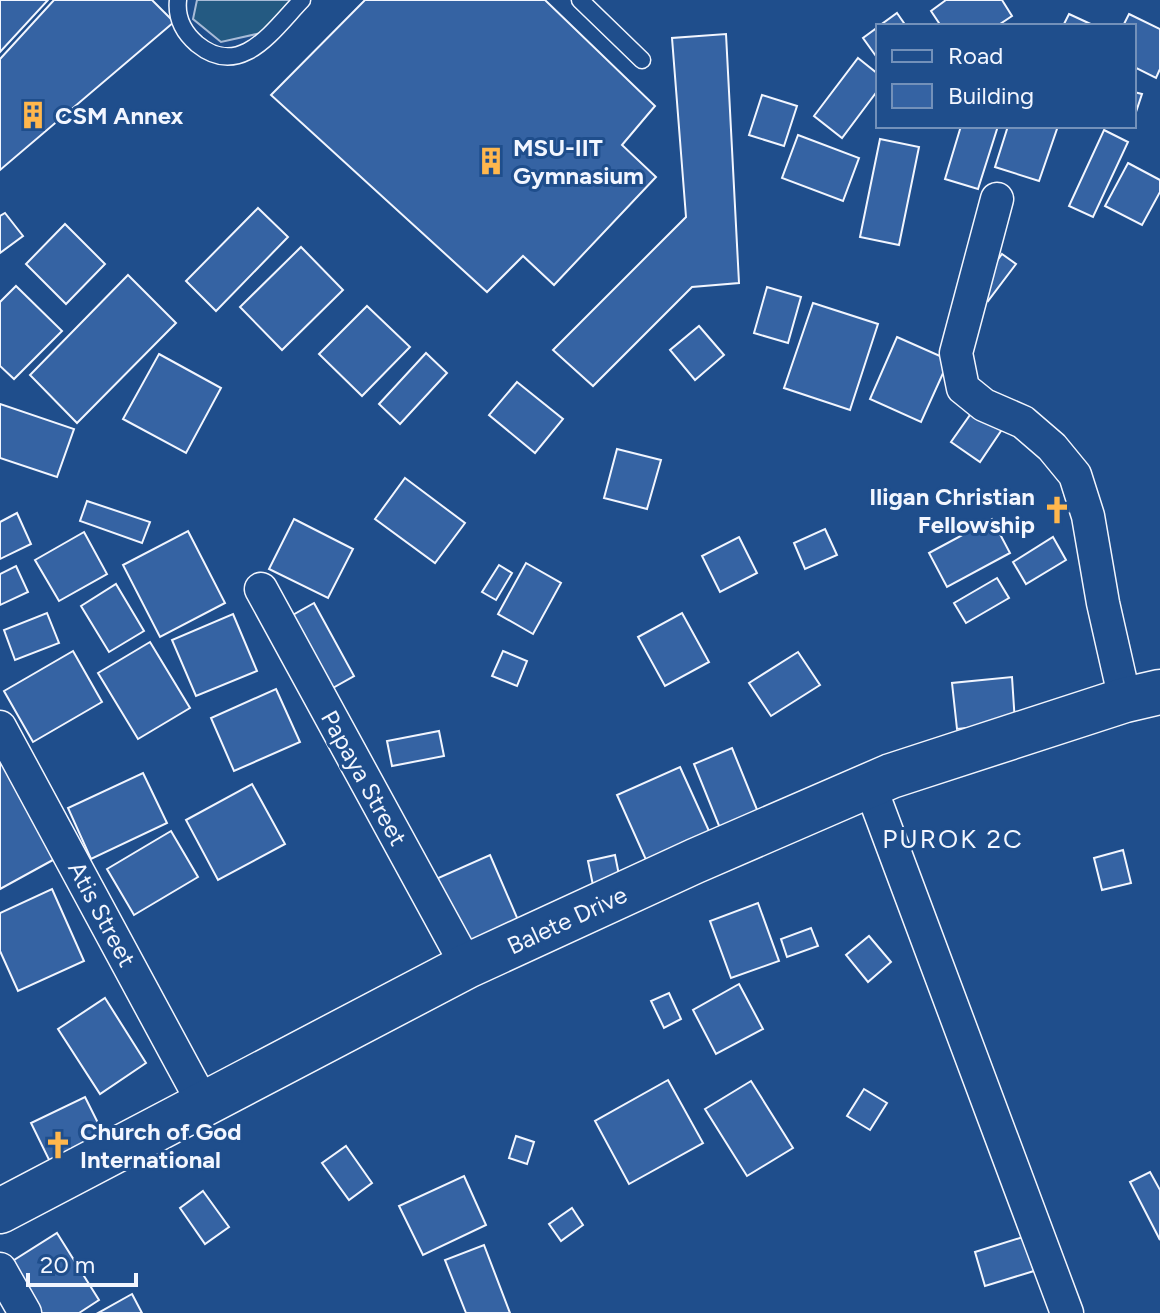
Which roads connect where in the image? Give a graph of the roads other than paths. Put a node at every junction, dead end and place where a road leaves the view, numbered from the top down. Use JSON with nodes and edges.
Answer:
{"nodes":[{"id":1,"x":178,"y":0,"type":"edge"},
{"id":2,"x":302,"y":0,"type":"edge"},
{"id":3,"x":580,"y":0,"type":"edge"},
{"id":4,"x":642,"y":60,"type":"dead end"},
{"id":5,"x":997,"y":199,"type":"dead end"},
{"id":6,"x":261,"y":589,"type":"dead end"},
{"id":7,"x":1143,"y":696,"type":"edge"},
{"id":8,"x":0,"y":727,"type":"edge"},
{"id":9,"x":870,"y":786,"type":"junction"},
{"id":10,"x":467,"y":966,"type":"junction"},
{"id":11,"x":203,"y":1103,"type":"junction"},
{"id":12,"x":1,"y":1208,"type":"edge"},
{"id":13,"x":0,"y":1269,"type":"edge"},
{"id":14,"x":25,"y":1313,"type":"edge"},
{"id":15,"x":1067,"y":1313,"type":"edge"}],
"edges":[{"from":1,"to":2,"type":"lane"},
{"from":3,"to":4,"type":"lane"},
{"from":5,"to":7,"type":"street"},
{"from":6,"to":10,"type":"street","name":"Papaya Street"},
{"from":7,"to":9,"type":"street","name":"Balete Drive"},
{"from":8,"to":11,"type":"street","name":"Atis Street"},
{"from":9,"to":10,"type":"street","name":"Balete Drive"},
{"from":9,"to":15,"type":"street"},
{"from":10,"to":11,"type":"street","name":"Balete Drive"},
{"from":11,"to":12,"type":"street","name":"Balete Drive"},
{"from":13,"to":14,"type":"street"}]}
